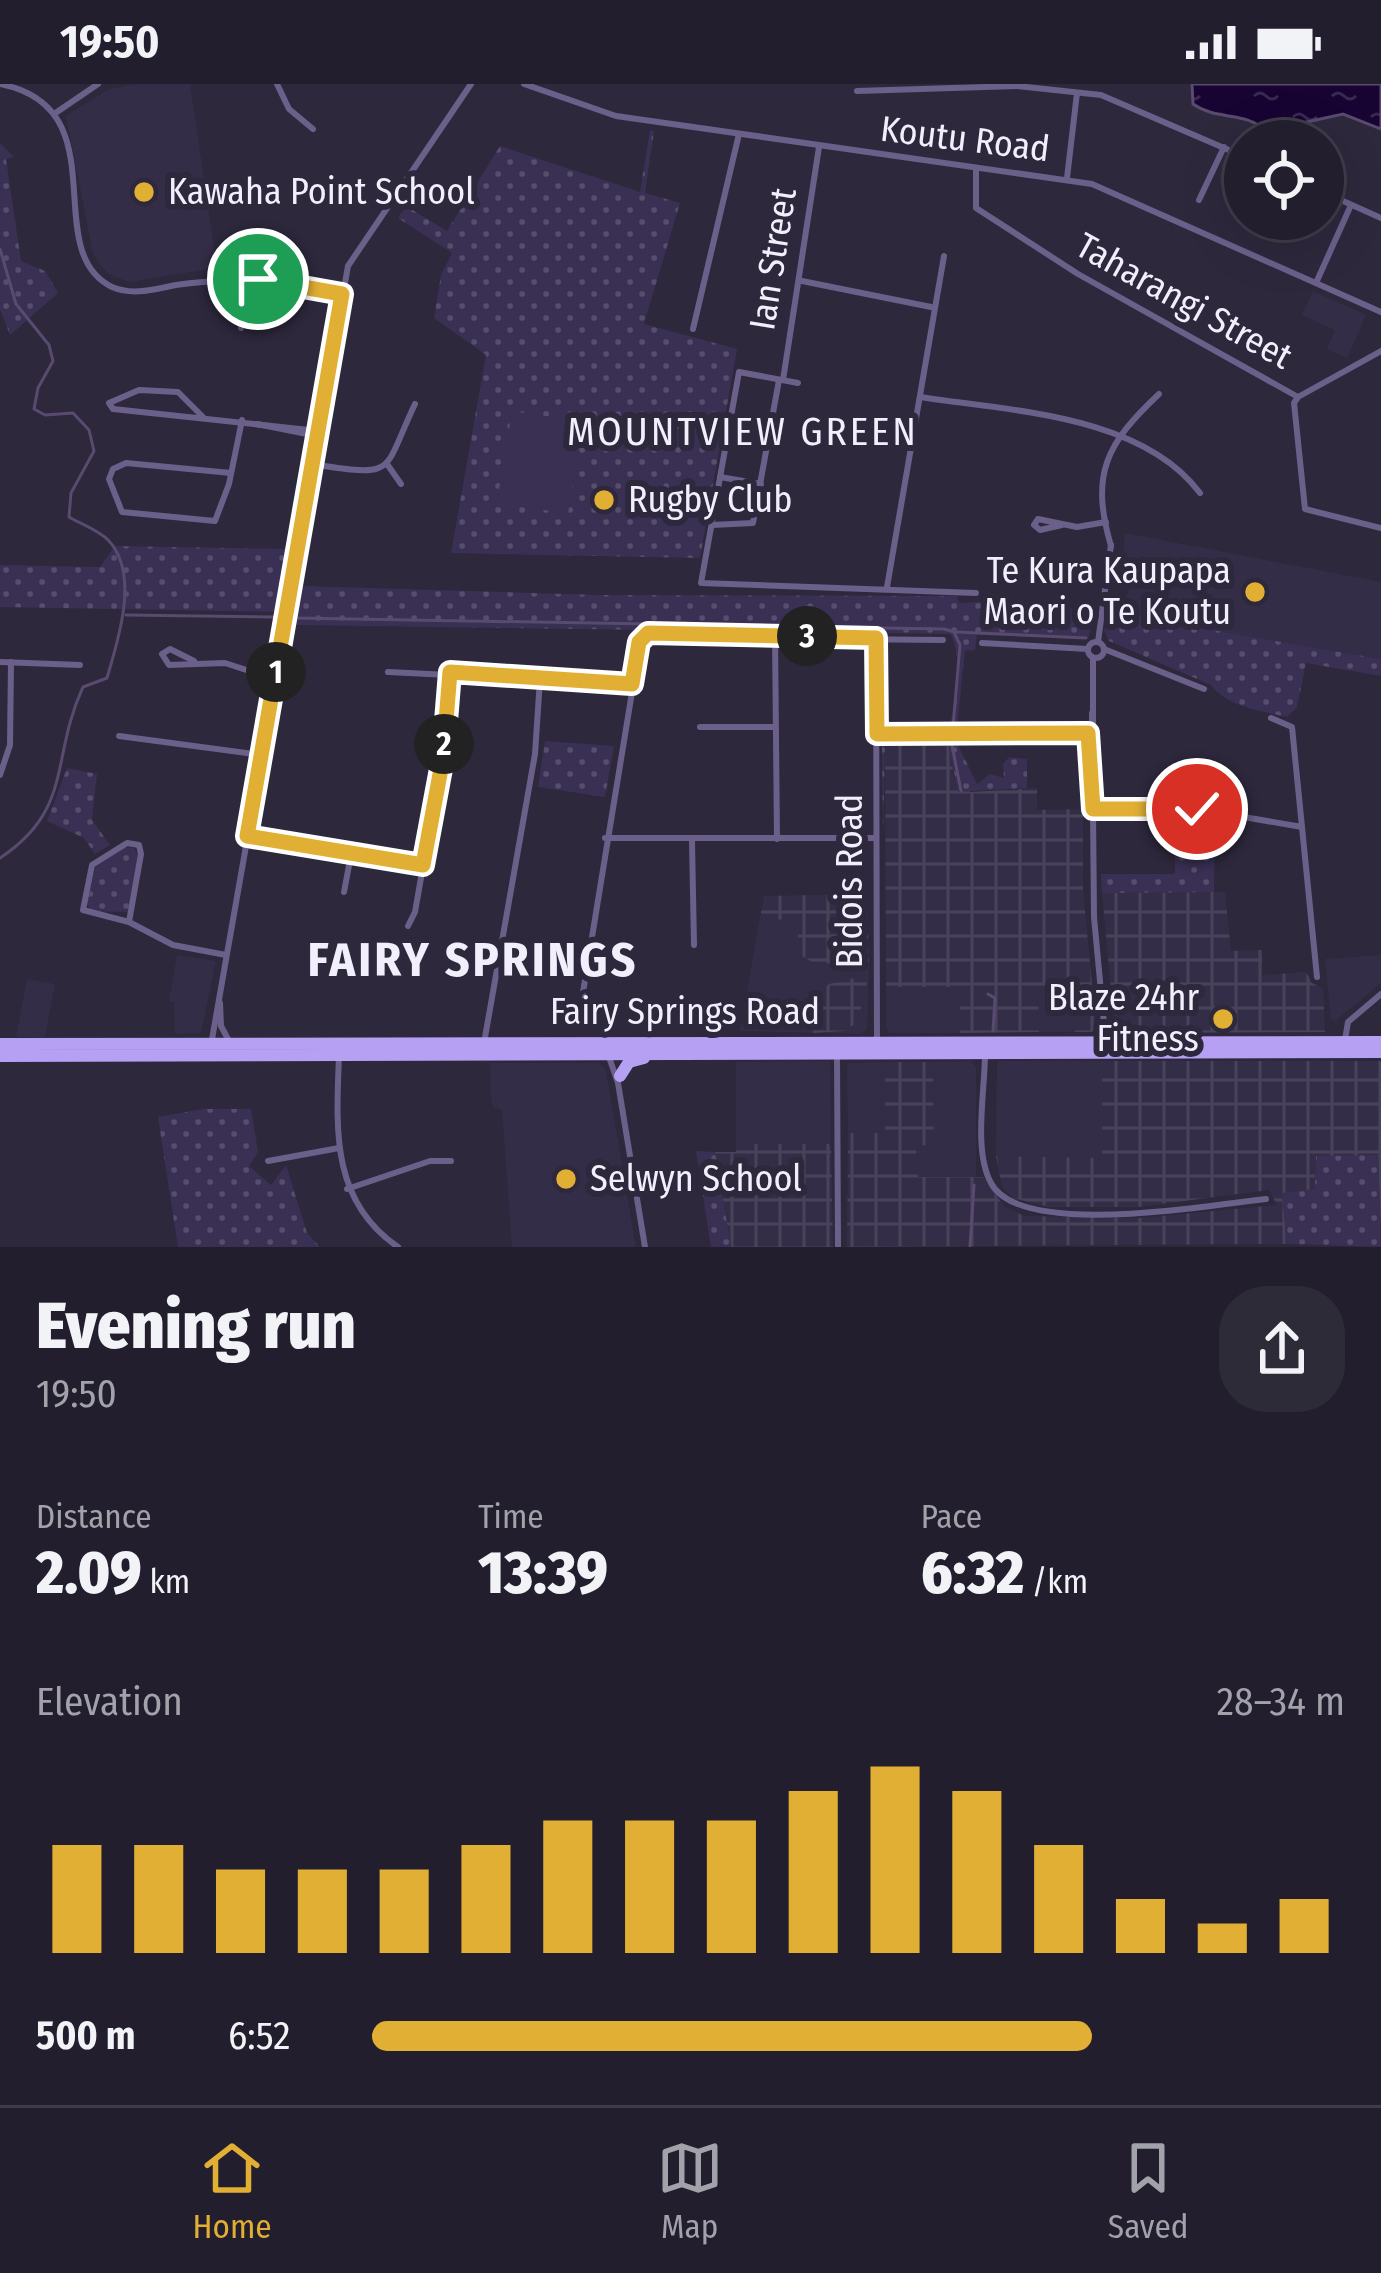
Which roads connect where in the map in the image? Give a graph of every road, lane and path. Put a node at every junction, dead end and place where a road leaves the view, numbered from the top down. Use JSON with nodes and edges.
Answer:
{"nodes":[{"id":1,"x":98,"y":84,"type":"edge"},
{"id":2,"x":277,"y":84,"type":"edge"},
{"id":3,"x":471,"y":84,"type":"edge"},
{"id":4,"x":524,"y":84,"type":"edge"},
{"id":5,"x":6,"y":85,"type":"edge"},
{"id":6,"x":857,"y":91,"type":"dead end"},
{"id":7,"x":1078,"y":93,"type":"junction"},
{"id":8,"x":54,"y":114,"type":"junction"},
{"id":9,"x":313,"y":129,"type":"dead end"},
{"id":10,"x":739,"y":134,"type":"junction"},
{"id":11,"x":819,"y":147,"type":"junction"},
{"id":12,"x":1224,"y":147,"type":"joint"},
{"id":13,"x":976,"y":169,"type":"junction"},
{"id":14,"x":1067,"y":180,"type":"junction"},
{"id":15,"x":1199,"y":200,"type":"dead end"},
{"id":16,"x":1344,"y":203,"type":"edge"},
{"id":17,"x":1351,"y":206,"type":"junction"},
{"id":18,"x":1381,"y":218,"type":"edge"},
{"id":19,"x":944,"y":256,"type":"dead end"},
{"id":20,"x":244,"y":278,"type":"junction"},
{"id":21,"x":802,"y":281,"type":"junction"},
{"id":22,"x":1316,"y":283,"type":"junction"},
{"id":23,"x":342,"y":294,"type":"junction"},
{"id":24,"x":932,"y":308,"type":"junction"},
{"id":25,"x":1381,"y":313,"type":"edge"},
{"id":26,"x":242,"y":328,"type":"dead end"},
{"id":27,"x":694,"y":328,"type":"dead end"},
{"id":28,"x":1381,"y":351,"type":"edge"},
{"id":29,"x":781,"y":380,"type":"junction"},
{"id":30,"x":798,"y":383,"type":"dead end"},
{"id":31,"x":1159,"y":394,"type":"dead end"},
{"id":32,"x":920,"y":397,"type":"junction"},
{"id":33,"x":1298,"y":398,"type":"junction"},
{"id":34,"x":415,"y":404,"type":"dead end"},
{"id":35,"x":731,"y":415,"type":"junction"},
{"id":36,"x":204,"y":418,"type":"junction"},
{"id":37,"x":242,"y":420,"type":"junction"},
{"id":38,"x":771,"y":422,"type":"junction"},
{"id":39,"x":318,"y":434,"type":"junction"},
{"id":40,"x":1116,"y":437,"type":"junction"},
{"id":41,"x":312,"y":464,"type":"junction"},
{"id":42,"x":387,"y":464,"type":"junction"},
{"id":43,"x":231,"y":472,"type":"junction"},
{"id":44,"x":719,"y":477,"type":"junction"},
{"id":45,"x":401,"y":484,"type":"dead end"},
{"id":46,"x":760,"y":484,"type":"junction"},
{"id":47,"x":1200,"y":493,"type":"dead end"},
{"id":48,"x":1106,"y":521,"type":"junction"},
{"id":49,"x":711,"y":525,"type":"junction"},
{"id":50,"x":1062,"y":526,"type":"dead end"},
{"id":51,"x":1381,"y":528,"type":"edge"},
{"id":52,"x":887,"y":587,"type":"junction"},
{"id":53,"x":976,"y":592,"type":"dead end"},
{"id":54,"x":775,"y":636,"type":"junction"},
{"id":55,"x":876,"y":638,"type":"junction"},
{"id":56,"x":943,"y":640,"type":"dead end"},
{"id":57,"x":982,"y":643,"type":"dead end"},
{"id":58,"x":1101,"y":645,"type":"junction"},
{"id":59,"x":1088,"y":649,"type":"junction"},
{"id":60,"x":1093,"y":658,"type":"junction"},
{"id":61,"x":194,"y":661,"type":"junction"},
{"id":62,"x":0,"y":662,"type":"edge"},
{"id":63,"x":10,"y":662,"type":"junction"},
{"id":64,"x":80,"y":665,"type":"dead end"},
{"id":65,"x":388,"y":672,"type":"dead end"},
{"id":66,"x":450,"y":672,"type":"junction"},
{"id":67,"x":274,"y":679,"type":"junction"},
{"id":68,"x":540,"y":679,"type":"junction"},
{"id":69,"x":632,"y":684,"type":"junction"},
{"id":70,"x":1204,"y":689,"type":"dead end"},
{"id":71,"x":1271,"y":718,"type":"dead end"},
{"id":72,"x":774,"y":727,"type":"junction"},
{"id":73,"x":700,"y":728,"type":"dead end"},
{"id":74,"x":1091,"y":733,"type":"junction"},
{"id":75,"x":877,"y":734,"type":"junction"},
{"id":76,"x":119,"y":736,"type":"dead end"},
{"id":77,"x":261,"y":755,"type":"junction"},
{"id":78,"x":0,"y":775,"type":"edge"},
{"id":79,"x":1093,"y":809,"type":"junction"},
{"id":80,"x":1302,"y":826,"type":"junction"},
{"id":81,"x":247,"y":836,"type":"junction"},
{"id":82,"x":605,"y":838,"type":"junction"},
{"id":83,"x":777,"y":838,"type":"junction"},
{"id":84,"x":876,"y":838,"type":"junction"},
{"id":85,"x":692,"y":840,"type":"junction"},
{"id":86,"x":351,"y":854,"type":"junction"},
{"id":87,"x":423,"y":865,"type":"junction"},
{"id":88,"x":344,"y":892,"type":"dead end"},
{"id":89,"x":129,"y":922,"type":"junction"},
{"id":90,"x":408,"y":926,"type":"dead end"},
{"id":91,"x":694,"y":945,"type":"dead end"},
{"id":92,"x":226,"y":955,"type":"junction"},
{"id":93,"x":1317,"y":977,"type":"dead end"},
{"id":94,"x":218,"y":993,"type":"junction"},
{"id":95,"x":1381,"y":994,"type":"edge"},
{"id":96,"x":578,"y":1023,"type":"dead end"},
{"id":97,"x":678,"y":1042,"type":"junction"},
{"id":98,"x":1381,"y":1042,"type":"edge"},
{"id":99,"x":231,"y":1043,"type":"junction"},
{"id":100,"x":568,"y":1043,"type":"junction"},
{"id":101,"x":711,"y":1043,"type":"junction"},
{"id":102,"x":877,"y":1047,"type":"junction"},
{"id":103,"x":1106,"y":1047,"type":"junction"},
{"id":104,"x":1345,"y":1047,"type":"junction"},
{"id":105,"x":483,"y":1048,"type":"junction"},
{"id":106,"x":837,"y":1048,"type":"junction"},
{"id":107,"x":986,"y":1048,"type":"junction"},
{"id":108,"x":211,"y":1049,"type":"junction"},
{"id":109,"x":339,"y":1049,"type":"junction"},
{"id":110,"x":98,"y":1050,"type":"junction"},
{"id":111,"x":0,"y":1051,"type":"edge"},
{"id":112,"x":1381,"y":1052,"type":"edge"},
{"id":113,"x":693,"y":1053,"type":"junction"},
{"id":114,"x":747,"y":1053,"type":"junction"},
{"id":115,"x":610,"y":1055,"type":"junction"},
{"id":116,"x":619,"y":1079,"type":"junction"},
{"id":117,"x":339,"y":1148,"type":"junction"},
{"id":118,"x":268,"y":1161,"type":"dead end"},
{"id":119,"x":451,"y":1161,"type":"dead end"},
{"id":120,"x":347,"y":1189,"type":"junction"},
{"id":121,"x":1266,"y":1199,"type":"dead end"},
{"id":122,"x":398,"y":1247,"type":"edge"},
{"id":123,"x":645,"y":1247,"type":"edge"},
{"id":124,"x":838,"y":1247,"type":"edge"}],
"edges":[{"from":1,"to":8,"type":"street"},
{"from":2,"to":9,"type":"street"},
{"from":3,"to":23,"type":"street"},
{"from":4,"to":10,"type":"street","name":"Koutu Road"},
{"from":5,"to":8,"type":"street"},
{"from":6,"to":7,"type":"street"},
{"from":7,"to":12,"type":"street"},
{"from":7,"to":14,"type":"street"},
{"from":8,"to":20,"type":"street"},
{"from":10,"to":11,"type":"street","name":"Koutu Road"},
{"from":10,"to":27,"type":"street"},
{"from":11,"to":13,"type":"street","name":"Koutu Road"},
{"from":11,"to":21,"type":"street","name":"Ian Street"},
{"from":12,"to":15,"type":"street"},
{"from":13,"to":14,"type":"street","name":"Koutu Road"},
{"from":13,"to":33,"type":"street","name":"Taharangi Street"},
{"from":14,"to":22,"type":"street","name":"Koutu Road"},
{"from":16,"to":17,"type":"street"},
{"from":17,"to":18,"type":"street"},
{"from":17,"to":22,"type":"street"},
{"from":19,"to":24,"type":"street"},
{"from":20,"to":23,"type":"street"},
{"from":20,"to":26,"type":"street"},
{"from":21,"to":24,"type":"street"},
{"from":21,"to":29,"type":"street","name":"Ian Street"},
{"from":22,"to":25,"type":"street","name":"Koutu Road"},
{"from":23,"to":39,"type":"street"},
{"from":24,"to":32,"type":"street"},
{"from":28,"to":33,"type":"street"},
{"from":29,"to":30,"type":"street"},
{"from":29,"to":35,"type":"street"},
{"from":29,"to":38,"type":"street","name":"Ian Street"},
{"from":31,"to":40,"type":"street"},
{"from":32,"to":40,"type":"street"},
{"from":32,"to":52,"type":"street"},
{"from":33,"to":51,"type":"street","name":"Taharangi Street"},
{"from":34,"to":42,"type":"street"},
{"from":35,"to":38,"type":"street"},
{"from":35,"to":44,"type":"street"},
{"from":36,"to":36,"type":"street"},
{"from":36,"to":37,"type":"street"},
{"from":37,"to":39,"type":"street"},
{"from":37,"to":43,"type":"street"},
{"from":38,"to":46,"type":"street","name":"Ian Street"},
{"from":39,"to":41,"type":"street"},
{"from":40,"to":47,"type":"street"},
{"from":40,"to":48,"type":"street"},
{"from":41,"to":42,"type":"street"},
{"from":41,"to":67,"type":"street"},
{"from":42,"to":45,"type":"street"},
{"from":43,"to":43,"type":"street"},
{"from":44,"to":46,"type":"street"},
{"from":44,"to":49,"type":"street"},
{"from":46,"to":49,"type":"street"},
{"from":48,"to":50,"type":"street"},
{"from":48,"to":58,"type":"street"},
{"from":49,"to":52,"type":"street"},
{"from":52,"to":53,"type":"street"},
{"from":54,"to":55,"type":"street"},
{"from":54,"to":69,"type":"street"},
{"from":54,"to":72,"type":"street"},
{"from":55,"to":56,"type":"street"},
{"from":55,"to":75,"type":"street","name":"Bidois Road"},
{"from":57,"to":59,"type":"street"},
{"from":58,"to":59,"type":"street"},
{"from":58,"to":60,"type":"street"},
{"from":58,"to":70,"type":"street"},
{"from":59,"to":60,"type":"street"},
{"from":60,"to":74,"type":"street"},
{"from":61,"to":61,"type":"street"},
{"from":61,"to":67,"type":"street"},
{"from":62,"to":63,"type":"street"},
{"from":63,"to":64,"type":"street"},
{"from":63,"to":78,"type":"street"},
{"from":65,"to":66,"type":"street"},
{"from":66,"to":68,"type":"street"},
{"from":66,"to":87,"type":"street"},
{"from":67,"to":77,"type":"street"},
{"from":68,"to":69,"type":"street"},
{"from":68,"to":105,"type":"street"},
{"from":69,"to":82,"type":"street"},
{"from":71,"to":80,"type":"street"},
{"from":72,"to":73,"type":"street"},
{"from":72,"to":83,"type":"street"},
{"from":74,"to":75,"type":"street"},
{"from":74,"to":79,"type":"street"},
{"from":75,"to":84,"type":"street","name":"Bidois Road"},
{"from":76,"to":77,"type":"street"},
{"from":77,"to":81,"type":"street"},
{"from":79,"to":80,"type":"street"},
{"from":79,"to":103,"type":"street"},
{"from":80,"to":93,"type":"street"},
{"from":81,"to":86,"type":"street"},
{"from":81,"to":92,"type":"street"},
{"from":82,"to":85,"type":"street"},
{"from":82,"to":96,"type":"street"},
{"from":83,"to":84,"type":"street"},
{"from":83,"to":85,"type":"street"},
{"from":84,"to":102,"type":"street","name":"Bidois Road"},
{"from":85,"to":91,"type":"street"},
{"from":86,"to":87,"type":"street"},
{"from":86,"to":88,"type":"street"},
{"from":87,"to":90,"type":"street"},
{"from":89,"to":89,"type":"street"},
{"from":89,"to":92,"type":"street"},
{"from":92,"to":94,"type":"street"},
{"from":94,"to":99,"type":"street"},
{"from":94,"to":108,"type":"street"},
{"from":95,"to":104,"type":"street"},
{"from":97,"to":100,"type":"highway","name":"Fairy Springs Road"},
{"from":97,"to":101,"type":"highway","name":"Fairy Springs Road"},
{"from":97,"to":115,"type":"highway"},
{"from":98,"to":104,"type":"highway","name":"Fairy Springs Road"},
{"from":99,"to":108,"type":"highway","name":"Fairy Springs Road"},
{"from":99,"to":109,"type":"highway","name":"Fairy Springs Road"},
{"from":100,"to":105,"type":"highway","name":"Fairy Springs Road"},
{"from":100,"to":115,"type":"highway"},
{"from":101,"to":106,"type":"highway","name":"Fairy Springs Road"},
{"from":101,"to":114,"type":"highway"},
{"from":102,"to":106,"type":"highway","name":"Fairy Springs Road"},
{"from":102,"to":107,"type":"highway","name":"Fairy Springs Road"},
{"from":103,"to":104,"type":"highway","name":"Fairy Springs Road"},
{"from":103,"to":107,"type":"highway","name":"Fairy Springs Road"},
{"from":104,"to":112,"type":"highway","name":"Fairy Springs Road"},
{"from":105,"to":109,"type":"highway","name":"Fairy Springs Road"},
{"from":105,"to":115,"type":"highway","name":"Fairy Springs Road"},
{"from":106,"to":114,"type":"highway","name":"Fairy Springs Road"},
{"from":106,"to":124,"type":"street"},
{"from":107,"to":121,"type":"street"},
{"from":108,"to":109,"type":"highway","name":"Fairy Springs Road"},
{"from":108,"to":110,"type":"highway","name":"Fairy Springs Road"},
{"from":109,"to":117,"type":"street"},
{"from":110,"to":111,"type":"highway","name":"Fairy Springs Road"},
{"from":110,"to":111,"type":"highway","name":"Fairy Springs Road"},
{"from":113,"to":114,"type":"highway","name":"Fairy Springs Road"},
{"from":113,"to":115,"type":"highway","name":"Fairy Springs Road"},
{"from":113,"to":116,"type":"highway"},
{"from":115,"to":116,"type":"street"},
{"from":116,"to":123,"type":"street"},
{"from":117,"to":118,"type":"street"},
{"from":117,"to":120,"type":"street"},
{"from":119,"to":120,"type":"street"},
{"from":120,"to":122,"type":"street"}]}
